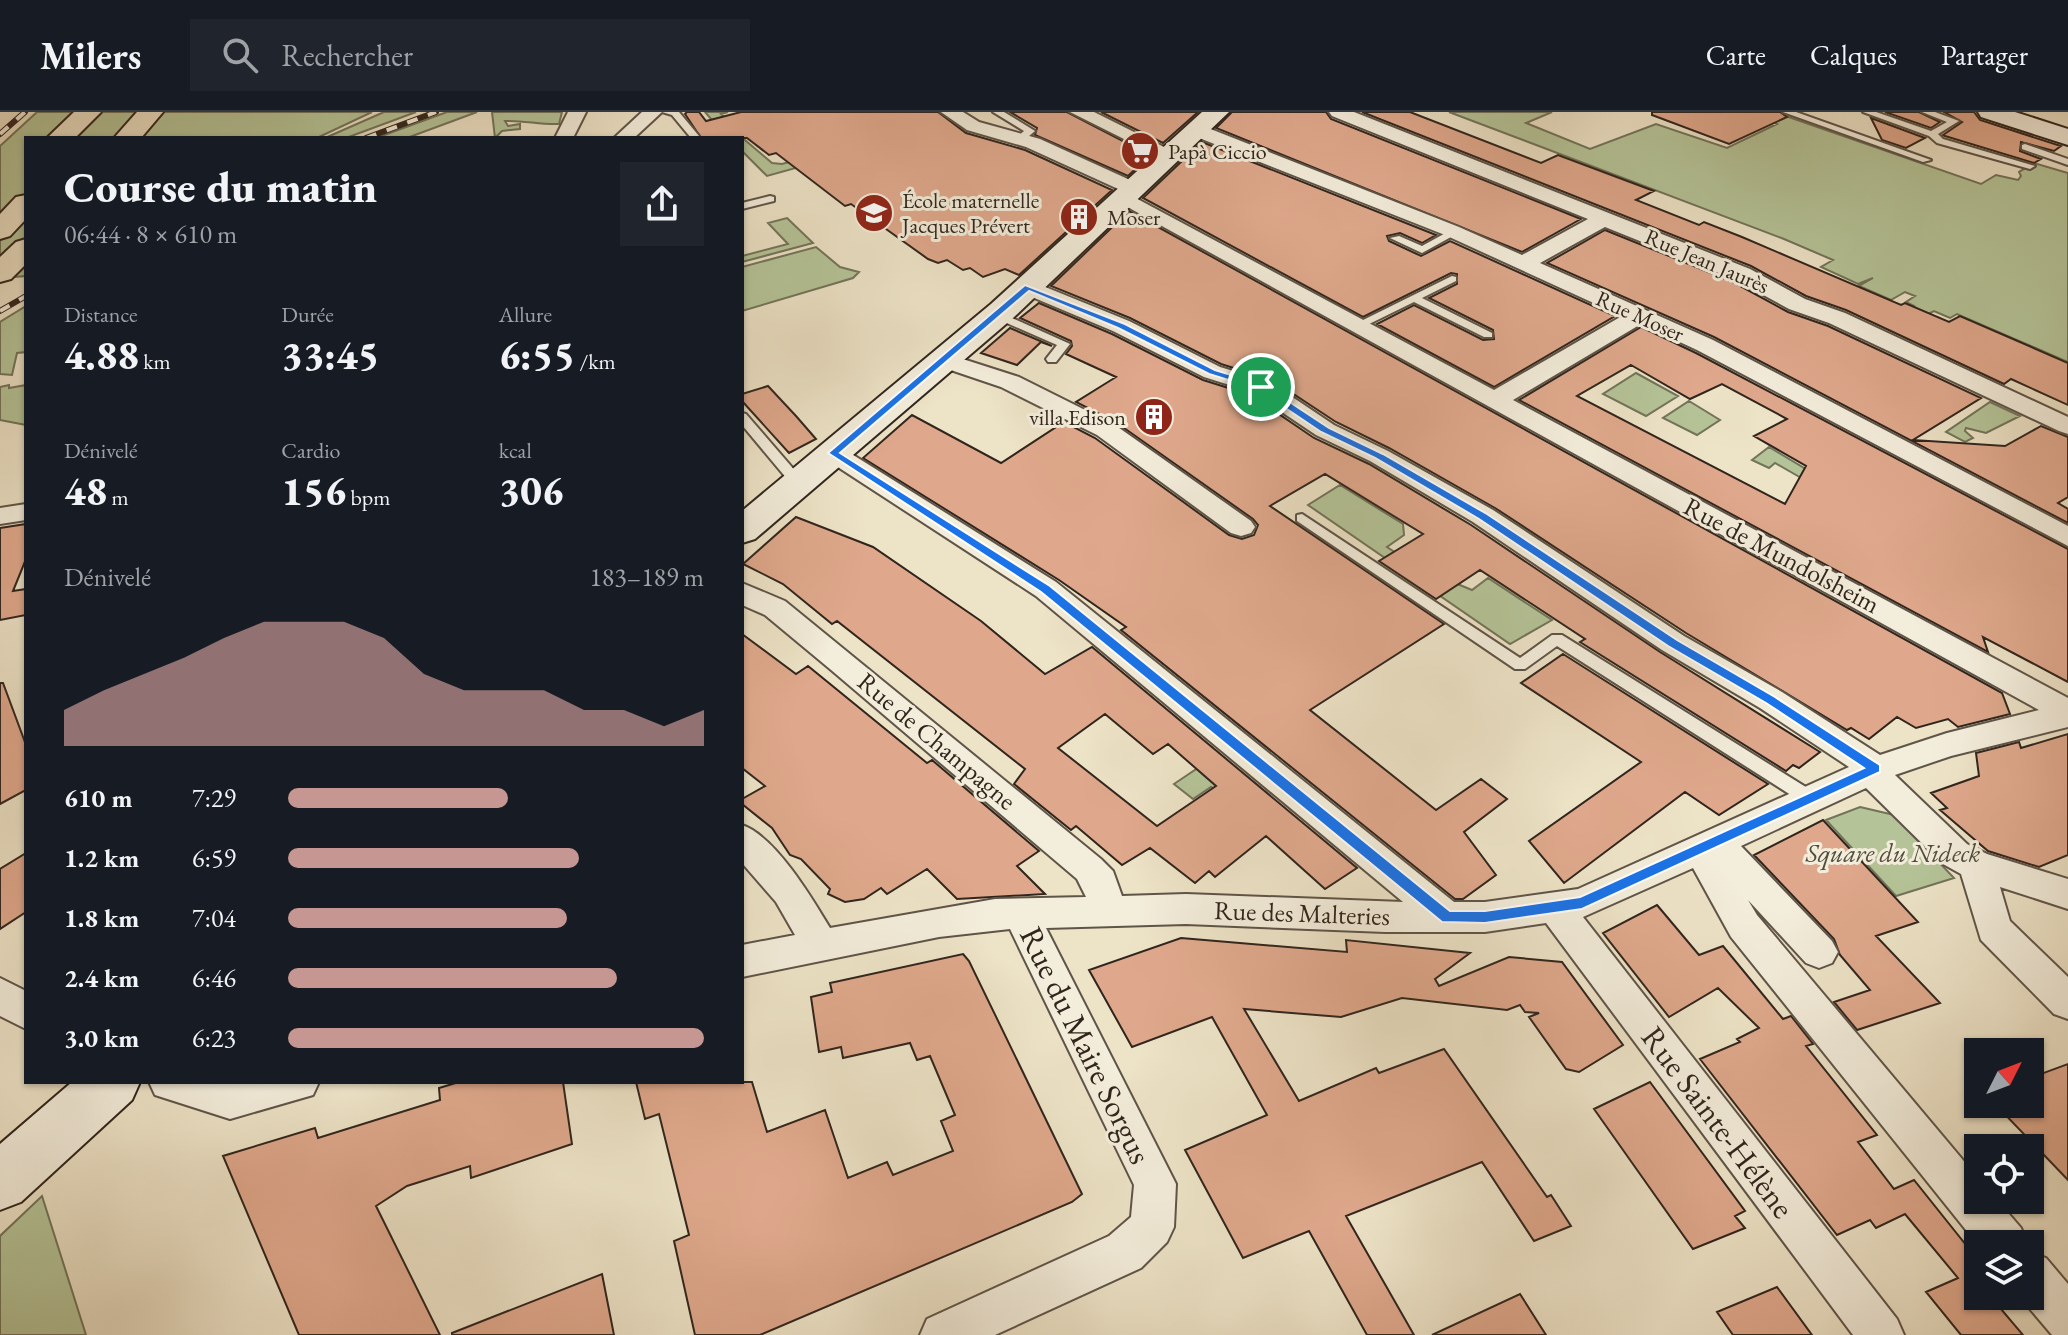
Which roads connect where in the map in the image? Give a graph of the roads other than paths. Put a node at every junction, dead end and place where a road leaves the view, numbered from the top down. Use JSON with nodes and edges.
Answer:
{"nodes":[{"id":1,"x":89,"y":112,"type":"edge"},
{"id":2,"x":114,"y":112,"type":"edge"},
{"id":3,"x":151,"y":112,"type":"edge"},
{"id":4,"x":577,"y":112,"type":"edge"},
{"id":5,"x":653,"y":112,"type":"edge"},
{"id":6,"x":666,"y":112,"type":"edge"},
{"id":7,"x":950,"y":112,"type":"edge"},
{"id":8,"x":997,"y":112,"type":"edge"},
{"id":9,"x":1079,"y":112,"type":"edge"},
{"id":10,"x":1338,"y":112,"type":"edge"},
{"id":11,"x":1787,"y":112,"type":"edge"},
{"id":12,"x":1867,"y":112,"type":"edge"},
{"id":13,"x":1926,"y":112,"type":"edge"},
{"id":14,"x":1990,"y":112,"type":"edge"},
{"id":15,"x":1200,"y":121,"type":"edge"},
{"id":16,"x":1932,"y":134,"type":"junction"},
{"id":17,"x":62,"y":136,"type":"edge"},
{"id":18,"x":91,"y":136,"type":"edge"},
{"id":19,"x":129,"y":136,"type":"edge"},
{"id":20,"x":565,"y":136,"type":"edge"},
{"id":21,"x":625,"y":136,"type":"edge"},
{"id":22,"x":694,"y":136,"type":"dead end"},
{"id":23,"x":2068,"y":137,"type":"edge"},
{"id":24,"x":1020,"y":139,"type":"junction"},
{"id":25,"x":2025,"y":147,"type":"dead end"},
{"id":26,"x":1171,"y":155,"type":"junction"},
{"id":27,"x":1926,"y":160,"type":"dead end"},
{"id":28,"x":2068,"y":162,"type":"edge"},
{"id":29,"x":2030,"y":166,"type":"dead end"},
{"id":30,"x":1128,"y":194,"type":"junction"},
{"id":31,"x":770,"y":199,"type":"dead end"},
{"id":32,"x":744,"y":206,"type":"edge"},
{"id":33,"x":1604,"y":219,"type":"junction"},
{"id":34,"x":1455,"y":232,"type":"junction"},
{"id":35,"x":1395,"y":238,"type":"dead end"},
{"id":36,"x":1523,"y":263,"type":"junction"},
{"id":37,"x":1452,"y":279,"type":"dead end"},
{"id":38,"x":1028,"y":287,"type":"junction"},
{"id":39,"x":1414,"y":298,"type":"junction"},
{"id":40,"x":997,"y":315,"type":"junction"},
{"id":41,"x":1639,"y":316,"type":"junction"},
{"id":42,"x":1357,"y":326,"type":"junction"},
{"id":43,"x":1488,"y":335,"type":"dead end"},
{"id":44,"x":1052,"y":359,"type":"dead end"},
{"id":45,"x":944,"y":360,"type":"junction"},
{"id":46,"x":1495,"y":400,"type":"junction"},
{"id":47,"x":744,"y":419,"type":"edge"},
{"id":48,"x":2068,"y":426,"type":"edge"},
{"id":49,"x":833,"y":453,"type":"junction"},
{"id":50,"x":798,"y":483,"type":"junction"},
{"id":51,"x":24,"y":512,"type":"edge"},
{"id":52,"x":0,"y":516,"type":"edge"},
{"id":53,"x":1302,"y":518,"type":"dead end"},
{"id":54,"x":1241,"y":527,"type":"dead end"},
{"id":55,"x":744,"y":529,"type":"edge"},
{"id":56,"x":2068,"y":537,"type":"edge"},
{"id":57,"x":744,"y":594,"type":"edge"},
{"id":58,"x":2068,"y":713,"type":"edge"},
{"id":59,"x":1873,"y":770,"type":"junction"},
{"id":60,"x":1811,"y":799,"type":"junction"},
{"id":61,"x":744,"y":841,"type":"edge"},
{"id":62,"x":1708,"y":846,"type":"junction"},
{"id":63,"x":1976,"y":865,"type":"junction"},
{"id":64,"x":2068,"y":894,"type":"edge"},
{"id":65,"x":1555,"y":908,"type":"junction"},
{"id":66,"x":1108,"y":910,"type":"junction"},
{"id":67,"x":1021,"y":914,"type":"junction"},
{"id":68,"x":1447,"y":917,"type":"junction"},
{"id":69,"x":821,"y":946,"type":"junction"},
{"id":70,"x":1819,"y":952,"type":"dead end"},
{"id":71,"x":744,"y":961,"type":"edge"},
{"id":72,"x":0,"y":995,"type":"edge"},
{"id":73,"x":2068,"y":1002,"type":"edge"},
{"id":74,"x":24,"y":1011,"type":"edge"},
{"id":75,"x":110,"y":1084,"type":"edge"},
{"id":76,"x":176,"y":1084,"type":"edge"},
{"id":77,"x":291,"y":1084,"type":"edge"},
{"id":78,"x":0,"y":1182,"type":"edge"},
{"id":79,"x":1994,"y":1230,"type":"edge"},
{"id":80,"x":2044,"y":1291,"type":"edge"},
{"id":81,"x":2068,"y":1319,"type":"edge"},
{"id":82,"x":943,"y":1335,"type":"edge"},
{"id":83,"x":1881,"y":1335,"type":"edge"}],
"edges":[{"from":1,"to":17,"type":"highway"},
{"from":2,"to":18,"type":"highway"},
{"from":3,"to":19,"type":"highway"},
{"from":4,"to":20,"type":"street"},
{"from":5,"to":21,"type":"street"},
{"from":6,"to":22,"type":"lane"},
{"from":7,"to":24,"type":"street","name":"Rue de Mundolsheim"},
{"from":8,"to":24,"type":"lane"},
{"from":9,"to":26,"type":"street"},
{"from":10,"to":33,"type":"street","name":"Rue Jean Jaurès"},
{"from":11,"to":27,"type":"lane"},
{"from":12,"to":16,"type":"lane"},
{"from":13,"to":16,"type":"lane"},
{"from":14,"to":23,"type":"main road"},
{"from":15,"to":26,"type":"main road"},
{"from":15,"to":34,"type":"street","name":"Rue Moser"},
{"from":16,"to":29,"type":"lane"},
{"from":24,"to":30,"type":"street","name":"Rue de Mundolsheim"},
{"from":25,"to":28,"type":"lane"},
{"from":26,"to":30,"type":"main road"},
{"from":30,"to":38,"type":"main road"},
{"from":30,"to":42,"type":"street","name":"Rue de Mundolsheim"},
{"from":31,"to":32,"type":"lane"},
{"from":33,"to":36,"type":"street"},
{"from":33,"to":48,"type":"street","name":"Rue Jean Jaurès"},
{"from":34,"to":35,"type":"lane"},
{"from":34,"to":36,"type":"street","name":"Rue Moser"},
{"from":36,"to":41,"type":"street","name":"Rue Moser"},
{"from":37,"to":39,"type":"lane"},
{"from":38,"to":40,"type":"main road"},
{"from":38,"to":59,"type":"street"},
{"from":39,"to":42,"type":"lane"},
{"from":39,"to":43,"type":"lane"},
{"from":40,"to":44,"type":"lane"},
{"from":40,"to":45,"type":"main road"},
{"from":41,"to":46,"type":"street"},
{"from":41,"to":56,"type":"street","name":"Rue Moser"},
{"from":42,"to":46,"type":"street","name":"Rue de Mundolsheim"},
{"from":45,"to":49,"type":"main road"},
{"from":45,"to":54,"type":"street"},
{"from":46,"to":58,"type":"street","name":"Rue de Mundolsheim"},
{"from":47,"to":50,"type":"lane"},
{"from":49,"to":50,"type":"main road"},
{"from":49,"to":68,"type":"street"},
{"from":50,"to":55,"type":"main road"},
{"from":51,"to":52,"type":"street"},
{"from":53,"to":60,"type":"lane"},
{"from":57,"to":66,"type":"street","name":"Rue de Champagne"},
{"from":58,"to":59,"type":"street","name":"Rue des Malteries"},
{"from":59,"to":60,"type":"street","name":"Rue des Malteries"},
{"from":59,"to":63,"type":"street"},
{"from":60,"to":62,"type":"street","name":"Rue des Malteries"},
{"from":61,"to":69,"type":"street"},
{"from":62,"to":65,"type":"street","name":"Rue des Malteries"},
{"from":62,"to":70,"type":"street"},
{"from":62,"to":79,"type":"street"},
{"from":63,"to":64,"type":"street"},
{"from":63,"to":73,"type":"street"},
{"from":65,"to":68,"type":"street","name":"Rue des Malteries"},
{"from":65,"to":83,"type":"street","name":"Rue Sainte-Hélène"},
{"from":66,"to":67,"type":"street","name":"Rue des Malteries"},
{"from":66,"to":68,"type":"street","name":"Rue des Malteries"},
{"from":67,"to":69,"type":"street","name":"Rue des Malteries"},
{"from":67,"to":82,"type":"street","name":"Rue du Maire Sorgus"},
{"from":69,"to":71,"type":"street","name":"Rue des Malteries"},
{"from":72,"to":74,"type":"street"},
{"from":75,"to":78,"type":"main road"},
{"from":76,"to":77,"type":"street"},
{"from":80,"to":81,"type":"street"}]}
